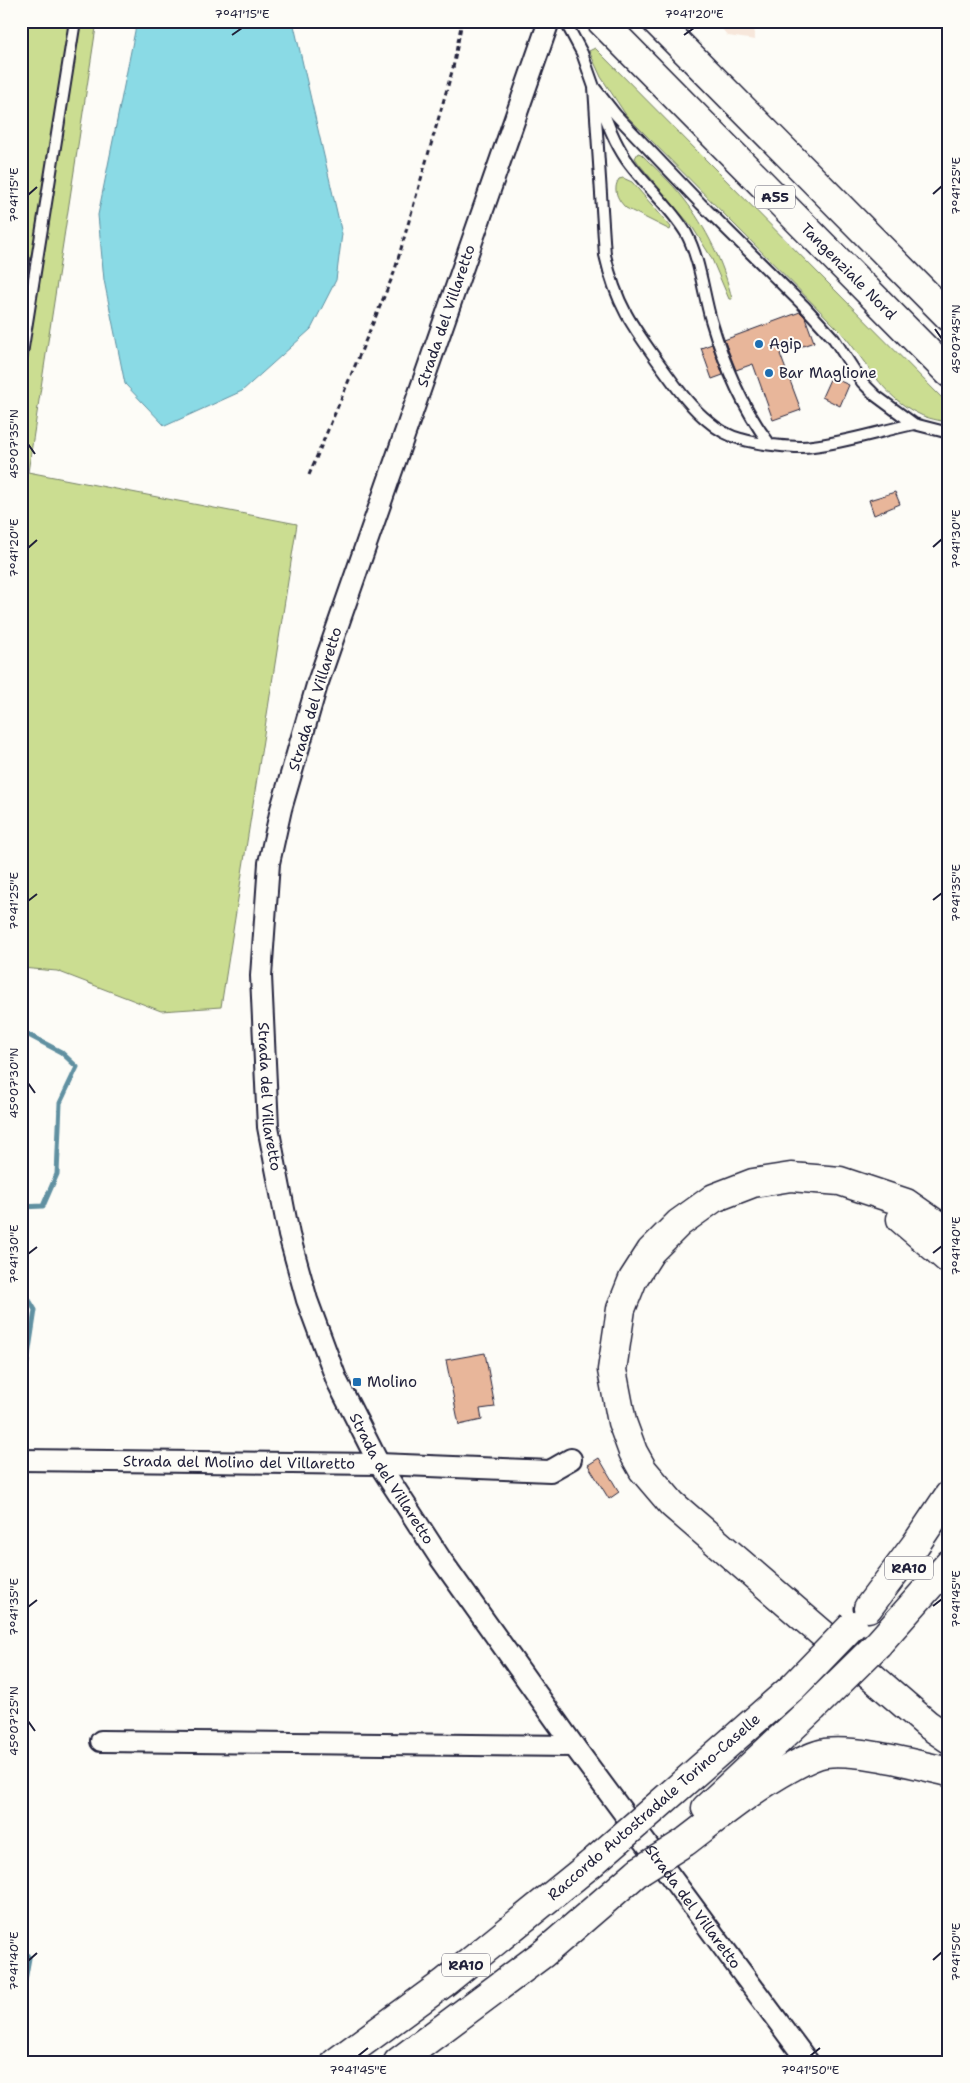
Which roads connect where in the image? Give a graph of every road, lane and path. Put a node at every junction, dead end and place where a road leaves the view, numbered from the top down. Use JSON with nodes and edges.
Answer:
{"nodes":[{"id":1,"x":74,"y":21,"type":"edge"},
{"id":2,"x":462,"y":21,"type":"edge"},
{"id":3,"x":549,"y":21,"type":"edge"},
{"id":4,"x":565,"y":21,"type":"edge"},
{"id":5,"x":601,"y":21,"type":"edge"},
{"id":6,"x":656,"y":21,"type":"edge"},
{"id":7,"x":594,"y":87,"type":"junction"},
{"id":8,"x":949,"y":317,"type":"edge"},
{"id":9,"x":21,"y":360,"type":"edge"},
{"id":10,"x":949,"y":372,"type":"edge"},
{"id":11,"x":914,"y":424,"type":"junction"},
{"id":12,"x":949,"y":433,"type":"edge"},
{"id":13,"x":769,"y":443,"type":"junction"},
{"id":14,"x":309,"y":475,"type":"dead end"},
{"id":15,"x":818,"y":1180,"type":"junction"},
{"id":16,"x":949,"y":1233,"type":"edge"},
{"id":17,"x":949,"y":1260,"type":"edge"},
{"id":18,"x":572,"y":1459,"type":"dead end"},
{"id":19,"x":21,"y":1460,"type":"edge"},
{"id":20,"x":379,"y":1464,"type":"junction"},
{"id":21,"x":949,"y":1495,"type":"edge"},
{"id":22,"x":949,"y":1527,"type":"edge"},
{"id":23,"x":949,"y":1564,"type":"edge"},
{"id":24,"x":861,"y":1616,"type":"junction"},
{"id":25,"x":949,"y":1739,"type":"edge"},
{"id":26,"x":101,"y":1742,"type":"dead end"},
{"id":27,"x":574,"y":1746,"type":"junction"},
{"id":28,"x":949,"y":1772,"type":"edge"},
{"id":29,"x":681,"y":1839,"type":"junction"},
{"id":30,"x":336,"y":2062,"type":"edge"},
{"id":31,"x":398,"y":2062,"type":"edge"},
{"id":32,"x":808,"y":2062,"type":"edge"}],
"edges":[{"from":1,"to":9,"type":"lane"},
{"from":2,"to":14,"type":"path"},
{"from":3,"to":20,"type":"street","name":"Strada del Villaretto"},
{"from":4,"to":7,"type":"lane"},
{"from":5,"to":10,"type":"highway","name":"Tangenziale Nord","number":"A55"},
{"from":6,"to":8,"type":"highway","number":"A55"},
{"from":7,"to":11,"type":"lane"},
{"from":7,"to":13,"type":"lane"},
{"from":7,"to":13,"type":"lane"},
{"from":11,"to":12,"type":"lane"},
{"from":11,"to":13,"type":"lane"},
{"from":15,"to":16,"type":"highway"},
{"from":15,"to":17,"type":"highway"},
{"from":15,"to":25,"type":"highway"},
{"from":18,"to":20,"type":"street","name":"Strada del Molino del Villaretto"},
{"from":19,"to":20,"type":"street","name":"Strada del Molino del Villaretto"},
{"from":20,"to":27,"type":"street","name":"Strada del Villaretto"},
{"from":21,"to":24,"type":"highway"},
{"from":22,"to":24,"type":"highway","name":"Raccordo Autostradale Torino-Caselle","number":"RA10"},
{"from":23,"to":29,"type":"highway","name":"Raccordo Autostradale Torino-Caselle","number":"RA10","bridge":true},
{"from":24,"to":30,"type":"highway","name":"Raccordo Autostradale Torino-Caselle","number":"RA10","bridge":true},
{"from":26,"to":27,"type":"street"},
{"from":27,"to":32,"type":"street","name":"Strada del Villaretto"},
{"from":28,"to":29,"type":"highway"},
{"from":29,"to":31,"type":"highway","name":"Raccordo Autostradale Torino-Caselle","number":"RA10","bridge":true}]}
